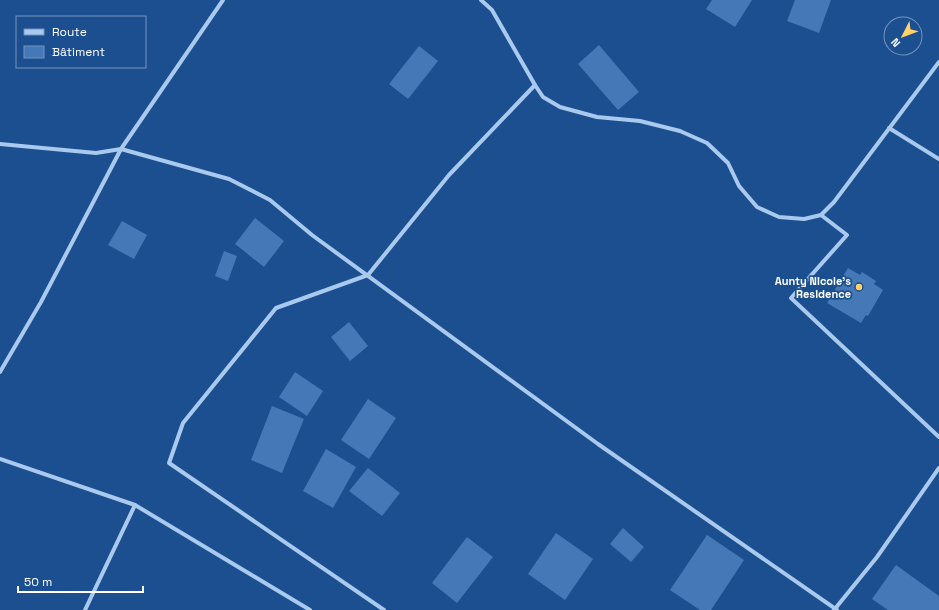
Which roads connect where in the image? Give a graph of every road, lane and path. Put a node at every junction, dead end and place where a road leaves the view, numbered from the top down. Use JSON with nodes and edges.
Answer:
{"nodes":[{"id":1,"x":223,"y":0,"type":"edge"},
{"id":2,"x":480,"y":0,"type":"edge"},
{"id":3,"x":939,"y":62,"type":"edge"},
{"id":4,"x":535,"y":85,"type":"junction"},
{"id":5,"x":889,"y":128,"type":"junction"},
{"id":6,"x":0,"y":144,"type":"edge"},
{"id":7,"x":121,"y":150,"type":"junction"},
{"id":8,"x":939,"y":159,"type":"edge"},
{"id":9,"x":821,"y":215,"type":"junction"},
{"id":10,"x":368,"y":275,"type":"junction"},
{"id":11,"x":0,"y":372,"type":"edge"},
{"id":12,"x":939,"y":437,"type":"edge"},
{"id":13,"x":0,"y":459,"type":"edge"},
{"id":14,"x":939,"y":468,"type":"edge"},
{"id":15,"x":135,"y":505,"type":"junction"},
{"id":16,"x":85,"y":610,"type":"edge"},
{"id":17,"x":310,"y":610,"type":"edge"},
{"id":18,"x":384,"y":610,"type":"edge"},
{"id":19,"x":835,"y":610,"type":"edge"}],
"edges":[{"from":1,"to":7,"type":"street"},
{"from":2,"to":4,"type":"street"},
{"from":3,"to":5,"type":"street"},
{"from":4,"to":9,"type":"street"},
{"from":4,"to":10,"type":"street"},
{"from":5,"to":8,"type":"street"},
{"from":5,"to":9,"type":"street"},
{"from":6,"to":7,"type":"street"},
{"from":7,"to":10,"type":"street"},
{"from":7,"to":11,"type":"street"},
{"from":9,"to":12,"type":"street"},
{"from":10,"to":18,"type":"street"},
{"from":10,"to":19,"type":"street"},
{"from":13,"to":15,"type":"street"},
{"from":14,"to":19,"type":"street"},
{"from":15,"to":16,"type":"street"},
{"from":15,"to":17,"type":"street"}]}
